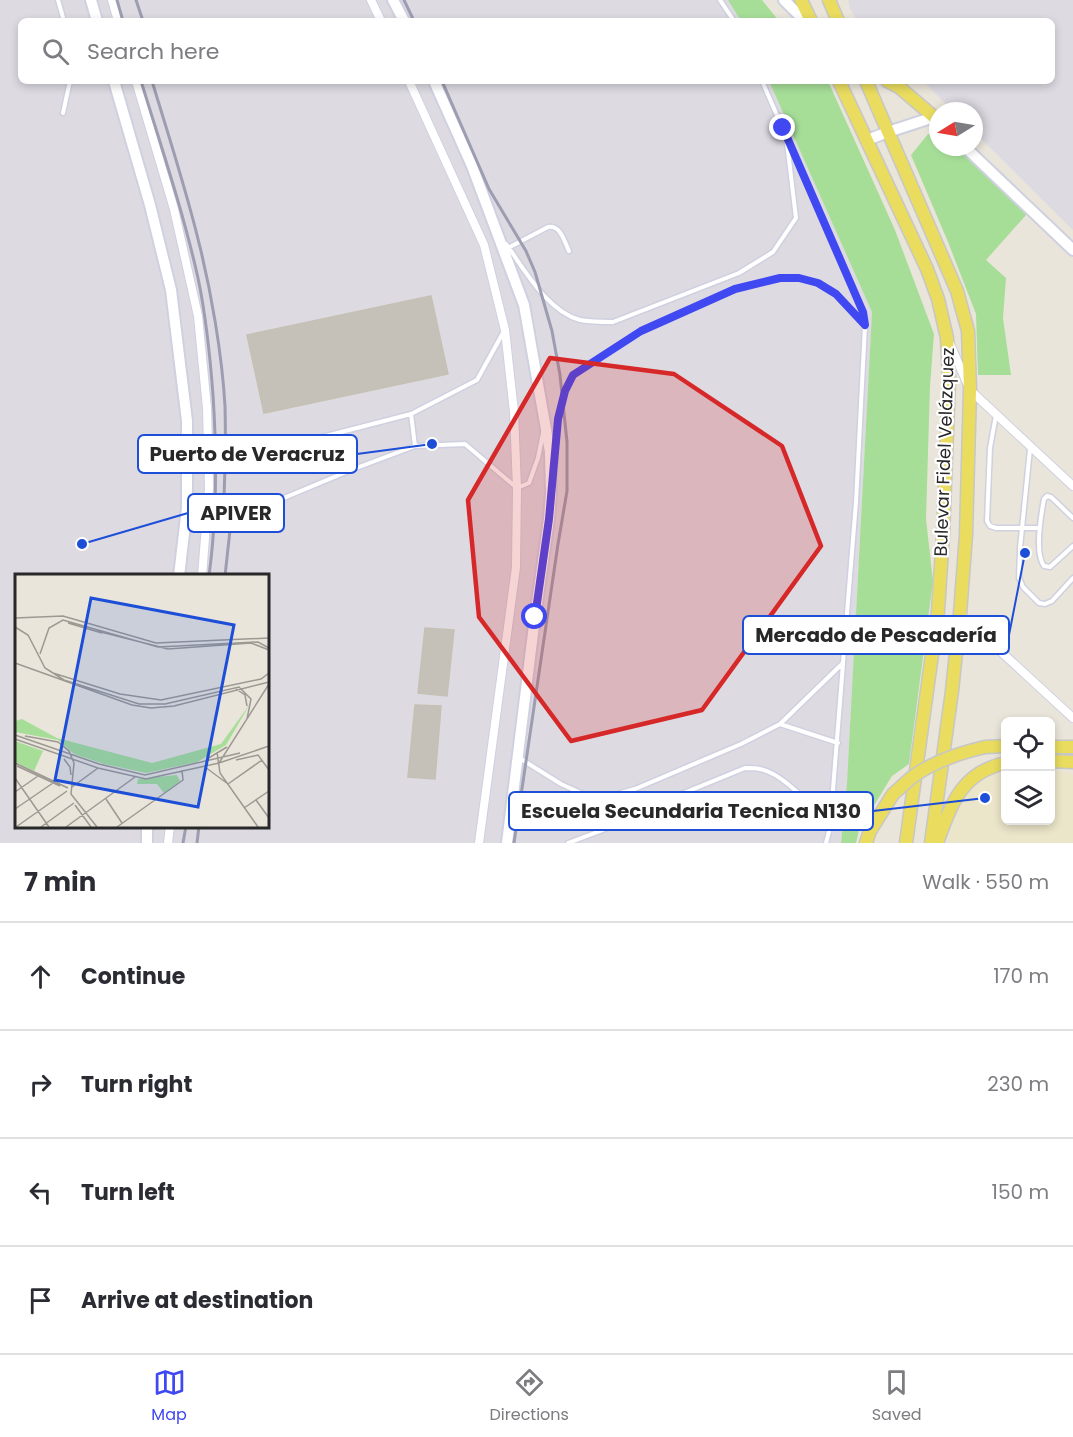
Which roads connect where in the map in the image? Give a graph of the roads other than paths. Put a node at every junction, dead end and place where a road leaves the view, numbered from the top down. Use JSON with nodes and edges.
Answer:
{"nodes":[{"id":1,"x":58,"y":0,"type":"edge"},
{"id":2,"x":91,"y":0,"type":"edge"},
{"id":3,"x":112,"y":0,"type":"edge"},
{"id":4,"x":371,"y":0,"type":"edge"},
{"id":5,"x":393,"y":0,"type":"edge"},
{"id":6,"x":720,"y":0,"type":"edge"},
{"id":7,"x":784,"y":0,"type":"edge"},
{"id":8,"x":801,"y":0,"type":"edge"},
{"id":9,"x":829,"y":0,"type":"edge"},
{"id":10,"x":835,"y":0,"type":"edge"},
{"id":11,"x":63,"y":18,"type":"edge"},
{"id":12,"x":96,"y":18,"type":"edge"},
{"id":13,"x":117,"y":18,"type":"edge"},
{"id":14,"x":380,"y":18,"type":"edge"},
{"id":15,"x":402,"y":18,"type":"edge"},
{"id":16,"x":732,"y":18,"type":"edge"},
{"id":17,"x":802,"y":18,"type":"edge"},
{"id":18,"x":810,"y":18,"type":"edge"},
{"id":19,"x":838,"y":18,"type":"edge"},
{"id":20,"x":839,"y":18,"type":"edge"},
{"id":21,"x":69,"y":84,"type":"edge"},
{"id":22,"x":115,"y":84,"type":"edge"},
{"id":23,"x":137,"y":84,"type":"edge"},
{"id":24,"x":412,"y":84,"type":"edge"},
{"id":25,"x":435,"y":84,"type":"edge"},
{"id":26,"x":763,"y":84,"type":"edge"},
{"id":27,"x":840,"y":84,"type":"edge"},
{"id":28,"x":867,"y":84,"type":"edge"},
{"id":29,"x":893,"y":84,"type":"edge"},
{"id":30,"x":63,"y":113,"type":"dead end"},
{"id":31,"x":929,"y":113,"type":"edge"},
{"id":32,"x":929,"y":121,"type":"edge"},
{"id":33,"x":888,"y":132,"type":"junction"},
{"id":34,"x":787,"y":136,"type":"junction"},
{"id":35,"x":867,"y":140,"type":"junction"},
{"id":36,"x":974,"y":156,"type":"edge"},
{"id":37,"x":496,"y":231,"type":"junction"},
{"id":38,"x":508,"y":248,"type":"junction"},
{"id":39,"x":1073,"y":250,"type":"edge"},
{"id":40,"x":569,"y":251,"type":"dead end"},
{"id":41,"x":865,"y":325,"type":"junction"},
{"id":42,"x":505,"y":330,"type":"junction"},
{"id":43,"x":947,"y":338,"type":"junction"},
{"id":44,"x":970,"y":390,"type":"junction"},
{"id":45,"x":411,"y":414,"type":"junction"},
{"id":46,"x":996,"y":414,"type":"junction"},
{"id":47,"x":545,"y":423,"type":"junction"},
{"id":48,"x":251,"y":442,"type":"dead end"},
{"id":49,"x":415,"y":446,"type":"junction"},
{"id":50,"x":1030,"y":446,"type":"junction"},
{"id":51,"x":1073,"y":486,"type":"edge"},
{"id":52,"x":517,"y":488,"type":"junction"},
{"id":53,"x":551,"y":493,"type":"junction"},
{"id":54,"x":243,"y":515,"type":"dead end"},
{"id":55,"x":1073,"y":518,"type":"edge"},
{"id":56,"x":1022,"y":528,"type":"junction"},
{"id":57,"x":1039,"y":528,"type":"junction"},
{"id":58,"x":943,"y":534,"type":"junction"},
{"id":59,"x":966,"y":535,"type":"junction"},
{"id":60,"x":1073,"y":546,"type":"edge"},
{"id":61,"x":179,"y":574,"type":"edge"},
{"id":62,"x":202,"y":574,"type":"edge"},
{"id":63,"x":1073,"y":578,"type":"edge"},
{"id":64,"x":960,"y":614,"type":"junction"},
{"id":65,"x":843,"y":663,"type":"junction"},
{"id":66,"x":1073,"y":718,"type":"edge"},
{"id":67,"x":780,"y":724,"type":"junction"},
{"id":68,"x":838,"y":743,"type":"junction"},
{"id":69,"x":1001,"y":746,"type":"edge"},
{"id":70,"x":1055,"y":747,"type":"edge"},
{"id":71,"x":1073,"y":747,"type":"edge"},
{"id":72,"x":517,"y":757,"type":"junction"},
{"id":73,"x":1055,"y":761,"type":"edge"},
{"id":74,"x":1073,"y":762,"type":"edge"},
{"id":75,"x":1001,"y":764,"type":"edge"},
{"id":76,"x":596,"y":800,"type":"junction"},
{"id":77,"x":170,"y":828,"type":"edge"},
{"id":78,"x":608,"y":828,"type":"junction"},
{"id":79,"x":830,"y":828,"type":"junction"},
{"id":80,"x":168,"y":843,"type":"edge"},
{"id":81,"x":479,"y":843,"type":"edge"},
{"id":82,"x":507,"y":843,"type":"edge"},
{"id":83,"x":568,"y":843,"type":"edge"},
{"id":84,"x":826,"y":843,"type":"edge"},
{"id":85,"x":866,"y":843,"type":"edge"},
{"id":86,"x":906,"y":843,"type":"edge"},
{"id":87,"x":931,"y":843,"type":"edge"},
{"id":88,"x":938,"y":843,"type":"edge"}],
"edges":[{"from":1,"to":11,"type":"lane"},
{"from":2,"to":12,"type":"street"},
{"from":3,"to":13,"type":"street"},
{"from":4,"to":14,"type":"street"},
{"from":5,"to":15,"type":"street"},
{"from":6,"to":16,"type":"lane"},
{"from":7,"to":17,"type":"street"},
{"from":8,"to":18,"type":"main road"},
{"from":9,"to":19,"type":"main road"},
{"from":10,"to":20,"type":"street"},
{"from":21,"to":30,"type":"lane"},
{"from":22,"to":61,"type":"street"},
{"from":23,"to":62,"type":"street"},
{"from":24,"to":42,"type":"street"},
{"from":25,"to":37,"type":"street"},
{"from":26,"to":34,"type":"lane"},
{"from":27,"to":35,"type":"main road","name":"Bulevar Fidel Velázquez"},
{"from":28,"to":33,"type":"main road","name":"Bulevar Fidel Velázquez"},
{"from":29,"to":31,"type":"main road"},
{"from":32,"to":33,"type":"street"},
{"from":33,"to":35,"type":"street"},
{"from":33,"to":44,"type":"main road","name":"Bulevar Fidel Velázquez"},
{"from":34,"to":38,"type":"lane"},
{"from":34,"to":41,"type":"lane"},
{"from":35,"to":43,"type":"main road","name":"Bulevar Fidel Velázquez"},
{"from":36,"to":39,"type":"street"},
{"from":37,"to":38,"type":"lane"},
{"from":37,"to":47,"type":"street"},
{"from":38,"to":40,"type":"lane"},
{"from":41,"to":53,"type":"lane"},
{"from":41,"to":65,"type":"lane"},
{"from":42,"to":45,"type":"lane"},
{"from":42,"to":52,"type":"street"},
{"from":43,"to":44,"type":"street"},
{"from":43,"to":58,"type":"main road","name":"Bulevar Fidel Velázquez"},
{"from":44,"to":46,"type":"street"},
{"from":44,"to":59,"type":"main road","name":"Bulevar Fidel Velázquez"},
{"from":45,"to":48,"type":"lane"},
{"from":45,"to":49,"type":"lane"},
{"from":46,"to":50,"type":"street"},
{"from":46,"to":56,"type":"lane"},
{"from":47,"to":52,"type":"lane"},
{"from":47,"to":53,"type":"street"},
{"from":49,"to":52,"type":"lane"},
{"from":49,"to":54,"type":"lane"},
{"from":50,"to":51,"type":"street"},
{"from":50,"to":56,"type":"lane"},
{"from":52,"to":81,"type":"street"},
{"from":53,"to":72,"type":"street"},
{"from":55,"to":57,"type":"lane"},
{"from":56,"to":57,"type":"lane"},
{"from":56,"to":63,"type":"lane"},
{"from":57,"to":60,"type":"lane"},
{"from":58,"to":59,"type":"main road"},
{"from":58,"to":86,"type":"main road","name":"Bulevar Fidel Velázquez"},
{"from":59,"to":64,"type":"main road","name":"Bulevar Fidel Velázquez"},
{"from":64,"to":66,"type":"street"},
{"from":64,"to":87,"type":"main road","name":"Bulevar Fidel Velázquez"},
{"from":65,"to":67,"type":"lane"},
{"from":65,"to":68,"type":"lane"},
{"from":67,"to":68,"type":"lane"},
{"from":67,"to":76,"type":"lane"},
{"from":68,"to":79,"type":"lane"},
{"from":69,"to":85,"type":"main road","bridge":true},
{"from":70,"to":71,"type":"main road"},
{"from":72,"to":76,"type":"lane"},
{"from":72,"to":82,"type":"street"},
{"from":73,"to":74,"type":"main road"},
{"from":75,"to":88,"type":"main road"},
{"from":76,"to":78,"type":"lane"},
{"from":77,"to":80,"type":"street"},
{"from":78,"to":79,"type":"lane"},
{"from":78,"to":83,"type":"lane"},
{"from":79,"to":84,"type":"lane"}]}
